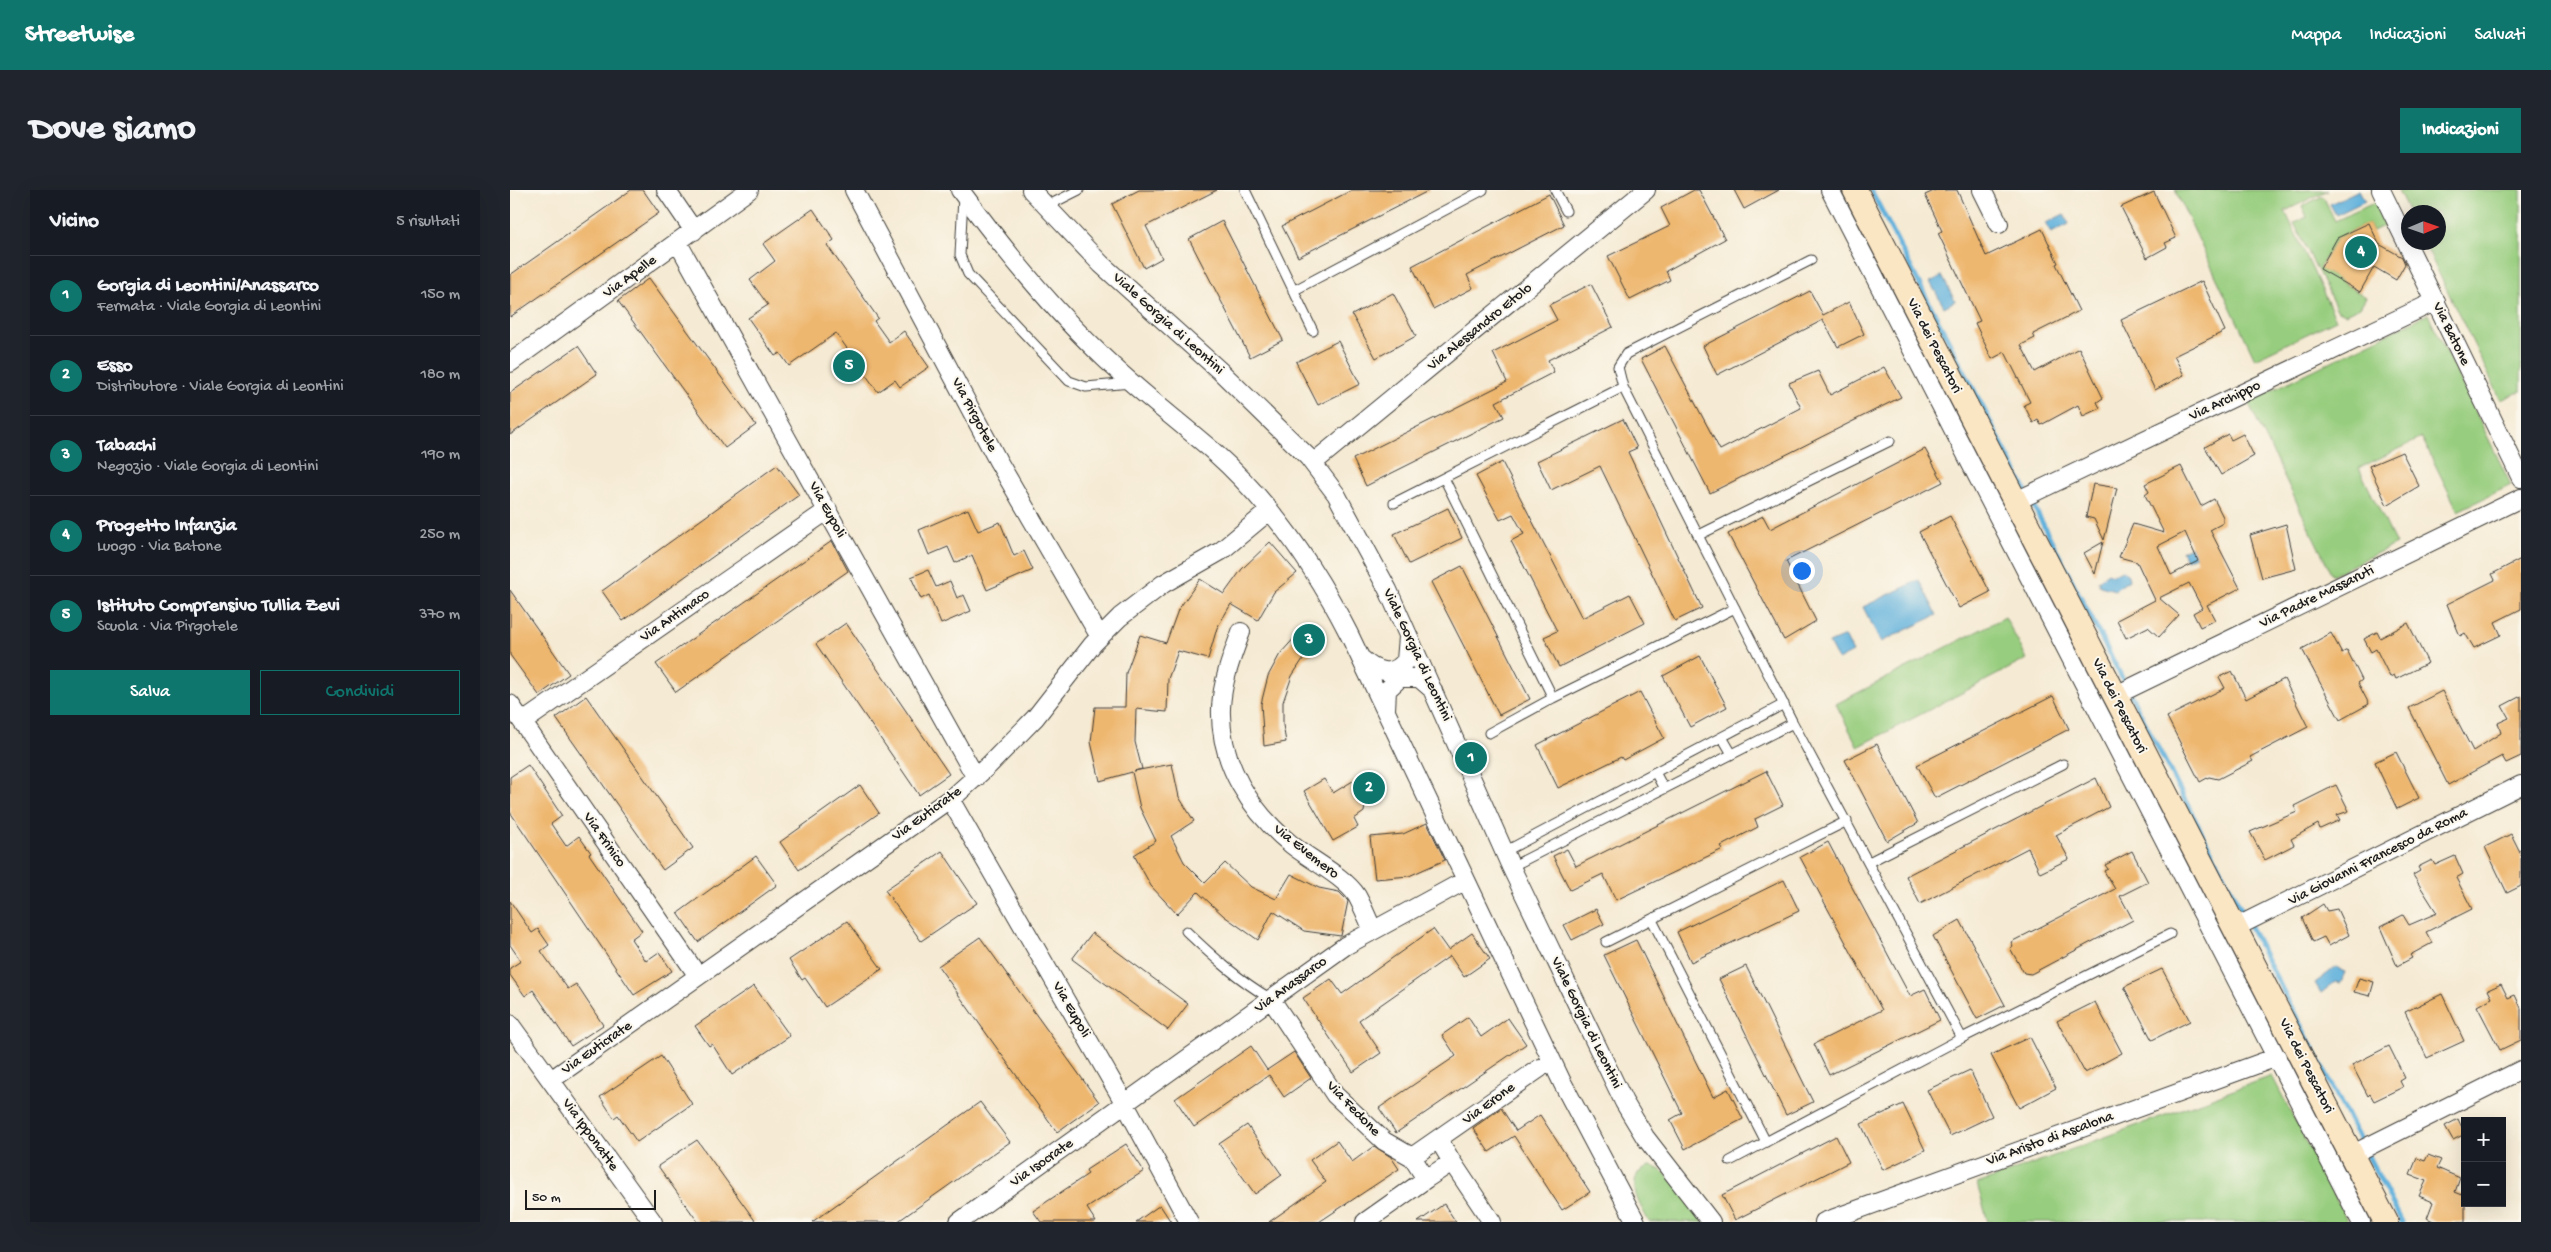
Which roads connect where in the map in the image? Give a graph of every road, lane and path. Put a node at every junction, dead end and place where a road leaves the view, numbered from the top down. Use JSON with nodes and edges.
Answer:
{"nodes":[{"id":1,"x":666,"y":190,"type":"edge"},
{"id":2,"x":749,"y":190,"type":"edge"},
{"id":3,"x":854,"y":190,"type":"edge"},
{"id":4,"x":1079,"y":190,"type":"edge"},
{"id":5,"x":1245,"y":190,"type":"edge"},
{"id":6,"x":1483,"y":190,"type":"edge"},
{"id":7,"x":1555,"y":190,"type":"edge"},
{"id":8,"x":1646,"y":190,"type":"edge"},
{"id":9,"x":1830,"y":190,"type":"edge"},
{"id":10,"x":1855,"y":190,"type":"edge"},
{"id":11,"x":1982,"y":190,"type":"edge"},
{"id":12,"x":2381,"y":190,"type":"edge"},
{"id":13,"x":962,"y":191,"type":"edge"},
{"id":14,"x":1039,"y":195,"type":"edge"},
{"id":15,"x":1566,"y":211,"type":"dead end"},
{"id":16,"x":2000,"y":224,"type":"dead end"},
{"id":17,"x":694,"y":231,"type":"junction"},
{"id":18,"x":678,"y":243,"type":"junction"},
{"id":19,"x":1811,"y":260,"type":"dead end"},
{"id":20,"x":1294,"y":291,"type":"junction"},
{"id":21,"x":2436,"y":301,"type":"junction"},
{"id":22,"x":1313,"y":331,"type":"dead end"},
{"id":23,"x":510,"y":363,"type":"edge"},
{"id":24,"x":1132,"y":383,"type":"junction"},
{"id":25,"x":1623,"y":387,"type":"junction"},
{"id":26,"x":1890,"y":441,"type":"dead end"},
{"id":27,"x":1313,"y":463,"type":"junction"},
{"id":28,"x":1444,"y":478,"type":"junction"},
{"id":29,"x":2521,"y":478,"type":"edge"},
{"id":30,"x":2521,"y":498,"type":"edge"},
{"id":31,"x":2017,"y":500,"type":"junction"},
{"id":32,"x":1394,"y":503,"type":"dead end"},
{"id":33,"x":828,"y":510,"type":"junction"},
{"id":34,"x":1270,"y":512,"type":"junction"},
{"id":35,"x":1699,"y":535,"type":"junction"},
{"id":36,"x":1735,"y":608,"type":"junction"},
{"id":37,"x":1241,"y":632,"type":"dead end"},
{"id":38,"x":1408,"y":632,"type":"junction"},
{"id":39,"x":1100,"y":637,"type":"junction"},
{"id":40,"x":1360,"y":657,"type":"junction"},
{"id":41,"x":2124,"y":691,"type":"junction"},
{"id":42,"x":1436,"y":695,"type":"junction"},
{"id":43,"x":1553,"y":698,"type":"junction"},
{"id":44,"x":510,"y":704,"type":"edge"},
{"id":45,"x":1784,"y":704,"type":"junction"},
{"id":46,"x":1386,"y":715,"type":"junction"},
{"id":47,"x":522,"y":722,"type":"junction"},
{"id":48,"x":1794,"y":723,"type":"junction"},
{"id":49,"x":1489,"y":733,"type":"dead end"},
{"id":50,"x":1722,"y":737,"type":"junction"},
{"id":51,"x":1732,"y":754,"type":"junction"},
{"id":52,"x":2062,"y":764,"type":"dead end"},
{"id":53,"x":1655,"y":772,"type":"junction"},
{"id":54,"x":976,"y":778,"type":"junction"},
{"id":55,"x":2521,"y":785,"type":"edge"},
{"id":56,"x":1664,"y":789,"type":"junction"},
{"id":57,"x":950,"y":799,"type":"junction"},
{"id":58,"x":1592,"y":805,"type":"junction"},
{"id":59,"x":1847,"y":821,"type":"junction"},
{"id":60,"x":1600,"y":822,"type":"junction"},
{"id":61,"x":1508,"y":859,"type":"junction"},
{"id":62,"x":1869,"y":862,"type":"junction"},
{"id":63,"x":1466,"y":880,"type":"junction"},
{"id":64,"x":1652,"y":920,"type":"junction"},
{"id":65,"x":2240,"y":925,"type":"junction"},
{"id":66,"x":1186,"y":931,"type":"dead end"},
{"id":67,"x":1373,"y":931,"type":"junction"},
{"id":68,"x":2170,"y":934,"type":"dead end"},
{"id":69,"x":1606,"y":942,"type":"dead end"},
{"id":70,"x":698,"y":976,"type":"junction"},
{"id":71,"x":1271,"y":999,"type":"junction"},
{"id":72,"x":510,"y":1024,"type":"edge"},
{"id":73,"x":1962,"y":1038,"type":"junction"},
{"id":74,"x":2277,"y":1057,"type":"junction"},
{"id":75,"x":1540,"y":1068,"type":"dead end"},
{"id":76,"x":2521,"y":1070,"type":"edge"},
{"id":77,"x":551,"y":1080,"type":"junction"},
{"id":78,"x":1125,"y":1104,"type":"junction"},
{"id":79,"x":1439,"y":1140,"type":"junction"},
{"id":80,"x":1766,"y":1142,"type":"junction"},
{"id":81,"x":2361,"y":1150,"type":"junction"},
{"id":82,"x":1412,"y":1157,"type":"junction"},
{"id":83,"x":1730,"y":1161,"type":"dead end"},
{"id":84,"x":1452,"y":1162,"type":"junction"},
{"id":85,"x":1426,"y":1179,"type":"junction"},
{"id":86,"x":653,"y":1222,"type":"edge"},
{"id":87,"x":959,"y":1222,"type":"edge"},
{"id":88,"x":1189,"y":1222,"type":"edge"},
{"id":89,"x":1365,"y":1222,"type":"edge"},
{"id":90,"x":1492,"y":1222,"type":"edge"},
{"id":91,"x":1636,"y":1222,"type":"edge"},
{"id":92,"x":1711,"y":1222,"type":"edge"},
{"id":93,"x":1824,"y":1222,"type":"edge"},
{"id":94,"x":2361,"y":1222,"type":"edge"},
{"id":95,"x":2386,"y":1222,"type":"edge"}],
"edges":[{"from":1,"to":17,"type":"street"},
{"from":2,"to":17,"type":"street","name":"Via Apelle"},
{"from":3,"to":39,"type":"street","name":"Via Pirgotele"},
{"from":4,"to":14,"type":"lane"},
{"from":5,"to":20,"type":"lane"},
{"from":6,"to":20,"type":"lane"},
{"from":7,"to":15,"type":"lane"},
{"from":8,"to":27,"type":"street","name":"Via Alessandro Etolo"},
{"from":9,"to":74,"type":"street","name":"Via dei Pescatori"},
{"from":10,"to":31,"type":"street","name":"Via dei Pescatori"},
{"from":11,"to":16,"type":"street"},
{"from":12,"to":21,"type":"street","name":"Via Batone"},
{"from":13,"to":24,"type":"street"},
{"from":13,"to":24,"type":"lane"},
{"from":14,"to":27,"type":"street","name":"Viale Gorgia di Leontini"},
{"from":17,"to":18,"type":"street","name":"Via Apelle"},
{"from":18,"to":23,"type":"street","name":"Via Apelle"},
{"from":18,"to":33,"type":"street","name":"Via Eupoli"},
{"from":19,"to":25,"type":"lane"},
{"from":20,"to":22,"type":"lane"},
{"from":21,"to":29,"type":"street","name":"Via Batone"},
{"from":21,"to":31,"type":"street","name":"Via Archippo"},
{"from":24,"to":34,"type":"street"},
{"from":25,"to":28,"type":"lane"},
{"from":25,"to":35,"type":"lane"},
{"from":26,"to":35,"type":"lane"},
{"from":27,"to":38,"type":"street","name":"Viale Gorgia di Leontini"},
{"from":28,"to":32,"type":"lane"},
{"from":28,"to":43,"type":"lane"},
{"from":30,"to":41,"type":"street","name":"Via Padre Massaruti"},
{"from":31,"to":41,"type":"street","name":"Via dei Pescatori"},
{"from":33,"to":47,"type":"street","name":"Via Antimaco"},
{"from":33,"to":54,"type":"street","name":"Via Eupoli"},
{"from":34,"to":39,"type":"street","name":"Via Euticrate"},
{"from":34,"to":40,"type":"street"},
{"from":35,"to":36,"type":"lane"},
{"from":36,"to":43,"type":"lane"},
{"from":36,"to":45,"type":"lane"},
{"from":37,"to":67,"type":"street","name":"Via Evemero"},
{"from":38,"to":40,"type":"street"},
{"from":38,"to":42,"type":"street","name":"Viale Gorgia di Leontini"},
{"from":39,"to":54,"type":"street","name":"Via Euticrate"},
{"from":40,"to":46,"type":"street"},
{"from":41,"to":65,"type":"street","name":"Via dei Pescatori"},
{"from":42,"to":46,"type":"street"},
{"from":42,"to":61,"type":"street","name":"Viale Gorgia di Leontini"},
{"from":43,"to":49,"type":"lane"},
{"from":44,"to":47,"type":"street","name":"Via Frinico"},
{"from":45,"to":48,"type":"lane"},
{"from":45,"to":50,"type":"lane"},
{"from":46,"to":63,"type":"street"},
{"from":47,"to":70,"type":"street","name":"Via Frinico"},
{"from":48,"to":51,"type":"lane"},
{"from":48,"to":59,"type":"lane"},
{"from":50,"to":51,"type":"lane"},
{"from":50,"to":53,"type":"lane"},
{"from":51,"to":56,"type":"lane"},
{"from":52,"to":62,"type":"lane"},
{"from":53,"to":56,"type":"lane"},
{"from":53,"to":58,"type":"lane"},
{"from":54,"to":57,"type":"street","name":"Via Euticrate"},
{"from":55,"to":65,"type":"street","name":"Via Giovanni Francesco da Roma"},
{"from":56,"to":60,"type":"lane"},
{"from":57,"to":70,"type":"street","name":"Via Euticrate"},
{"from":57,"to":78,"type":"street","name":"Via Eupoli"},
{"from":58,"to":60,"type":"lane"},
{"from":58,"to":61,"type":"lane"},
{"from":59,"to":62,"type":"lane"},
{"from":59,"to":64,"type":"lane"},
{"from":60,"to":61,"type":"lane"},
{"from":61,"to":92,"type":"street","name":"Viale Gorgia di Leontini"},
{"from":62,"to":73,"type":"lane"},
{"from":63,"to":67,"type":"street","name":"Via Anassarco"},
{"from":63,"to":91,"type":"street"},
{"from":64,"to":69,"type":"lane"},
{"from":64,"to":80,"type":"lane"},
{"from":65,"to":81,"type":"street","name":"Via dei Pescatori"},
{"from":66,"to":71,"type":"lane"},
{"from":67,"to":71,"type":"street","name":"Via Anassarco"},
{"from":68,"to":73,"type":"lane"},
{"from":70,"to":77,"type":"street","name":"Via Euticrate"},
{"from":71,"to":78,"type":"street","name":"Via Anassarco"},
{"from":71,"to":82,"type":"street","name":"Via Fedone"},
{"from":72,"to":77,"type":"street","name":"Via Ipponatte"},
{"from":73,"to":80,"type":"lane"},
{"from":74,"to":93,"type":"street","name":"Via Aristo di Ascalona"},
{"from":74,"to":94,"type":"street","name":"Via dei Pescatori"},
{"from":75,"to":79,"type":"street","name":"Via Erone"},
{"from":76,"to":81,"type":"street"},
{"from":77,"to":86,"type":"street","name":"Via Ipponatte"},
{"from":78,"to":87,"type":"street","name":"Via Isocrate"},
{"from":78,"to":88,"type":"street","name":"Via Eupoli"},
{"from":79,"to":82,"type":"street","name":"Via Erone"},
{"from":79,"to":84,"type":"street"},
{"from":80,"to":83,"type":"lane"},
{"from":81,"to":95,"type":"street","name":"Via dei Pescatori"},
{"from":82,"to":85,"type":"street"},
{"from":84,"to":85,"type":"street"},
{"from":84,"to":90,"type":"street"},
{"from":85,"to":89,"type":"street"}]}
